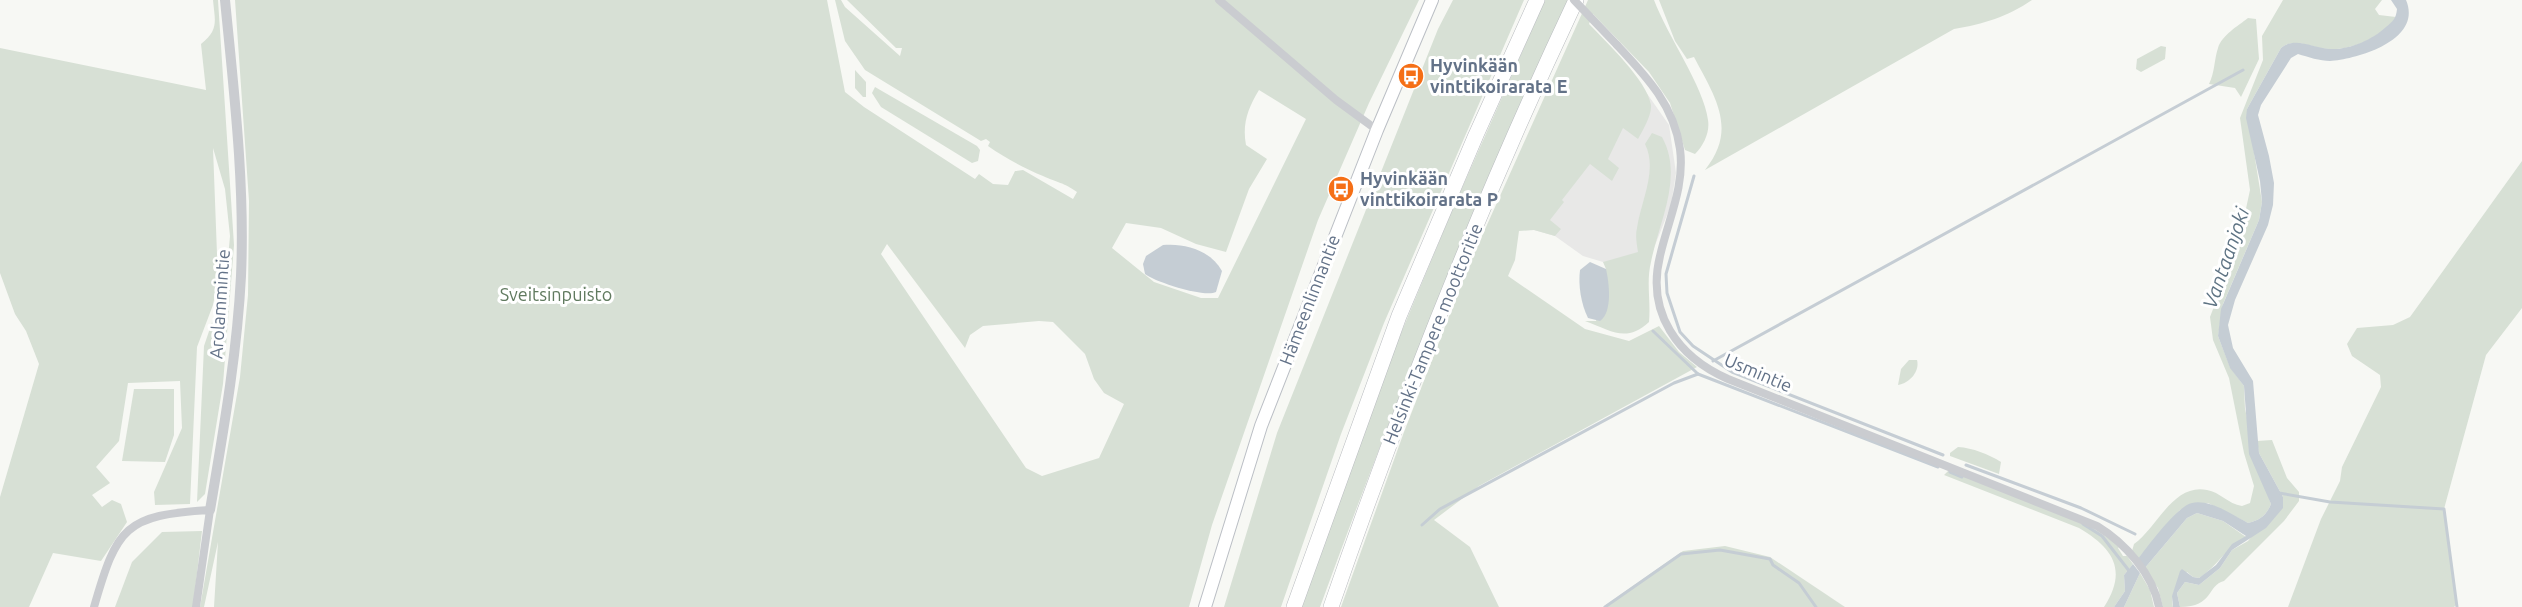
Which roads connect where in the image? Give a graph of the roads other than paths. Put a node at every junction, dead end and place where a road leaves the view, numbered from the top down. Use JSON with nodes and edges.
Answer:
{"nodes":[{"id":1,"x":225,"y":0,"type":"edge"},
{"id":2,"x":1220,"y":0,"type":"edge"},
{"id":3,"x":1432,"y":0,"type":"edge"},
{"id":4,"x":1537,"y":0,"type":"edge"},
{"id":5,"x":1575,"y":0,"type":"edge"},
{"id":6,"x":1377,"y":130,"type":"junction"},
{"id":7,"x":210,"y":510,"type":"junction"},
{"id":8,"x":94,"y":607,"type":"edge"},
{"id":9,"x":196,"y":607,"type":"edge"},
{"id":10,"x":1205,"y":607,"type":"edge"},
{"id":11,"x":1294,"y":607,"type":"edge"},
{"id":12,"x":1331,"y":607,"type":"edge"},
{"id":13,"x":2159,"y":607,"type":"edge"}],
"edges":[{"from":1,"to":7,"type":"street","name":"Arolammintie"},
{"from":2,"to":6,"type":"street"},
{"from":3,"to":6,"type":"main road","name":"Hämeenlinnantie"},
{"from":4,"to":11,"type":"highway","name":"Helsinki-Tampere moottoritie"},
{"from":5,"to":12,"type":"highway","name":"Helsinki-Tampere moottoritie"},
{"from":5,"to":13,"type":"street","name":"Usmintie","bridge":true},
{"from":6,"to":10,"type":"main road","name":"Hämeenlinnantie"},
{"from":7,"to":8,"type":"street"},
{"from":7,"to":9,"type":"street","name":"Arolammintie"}]}
